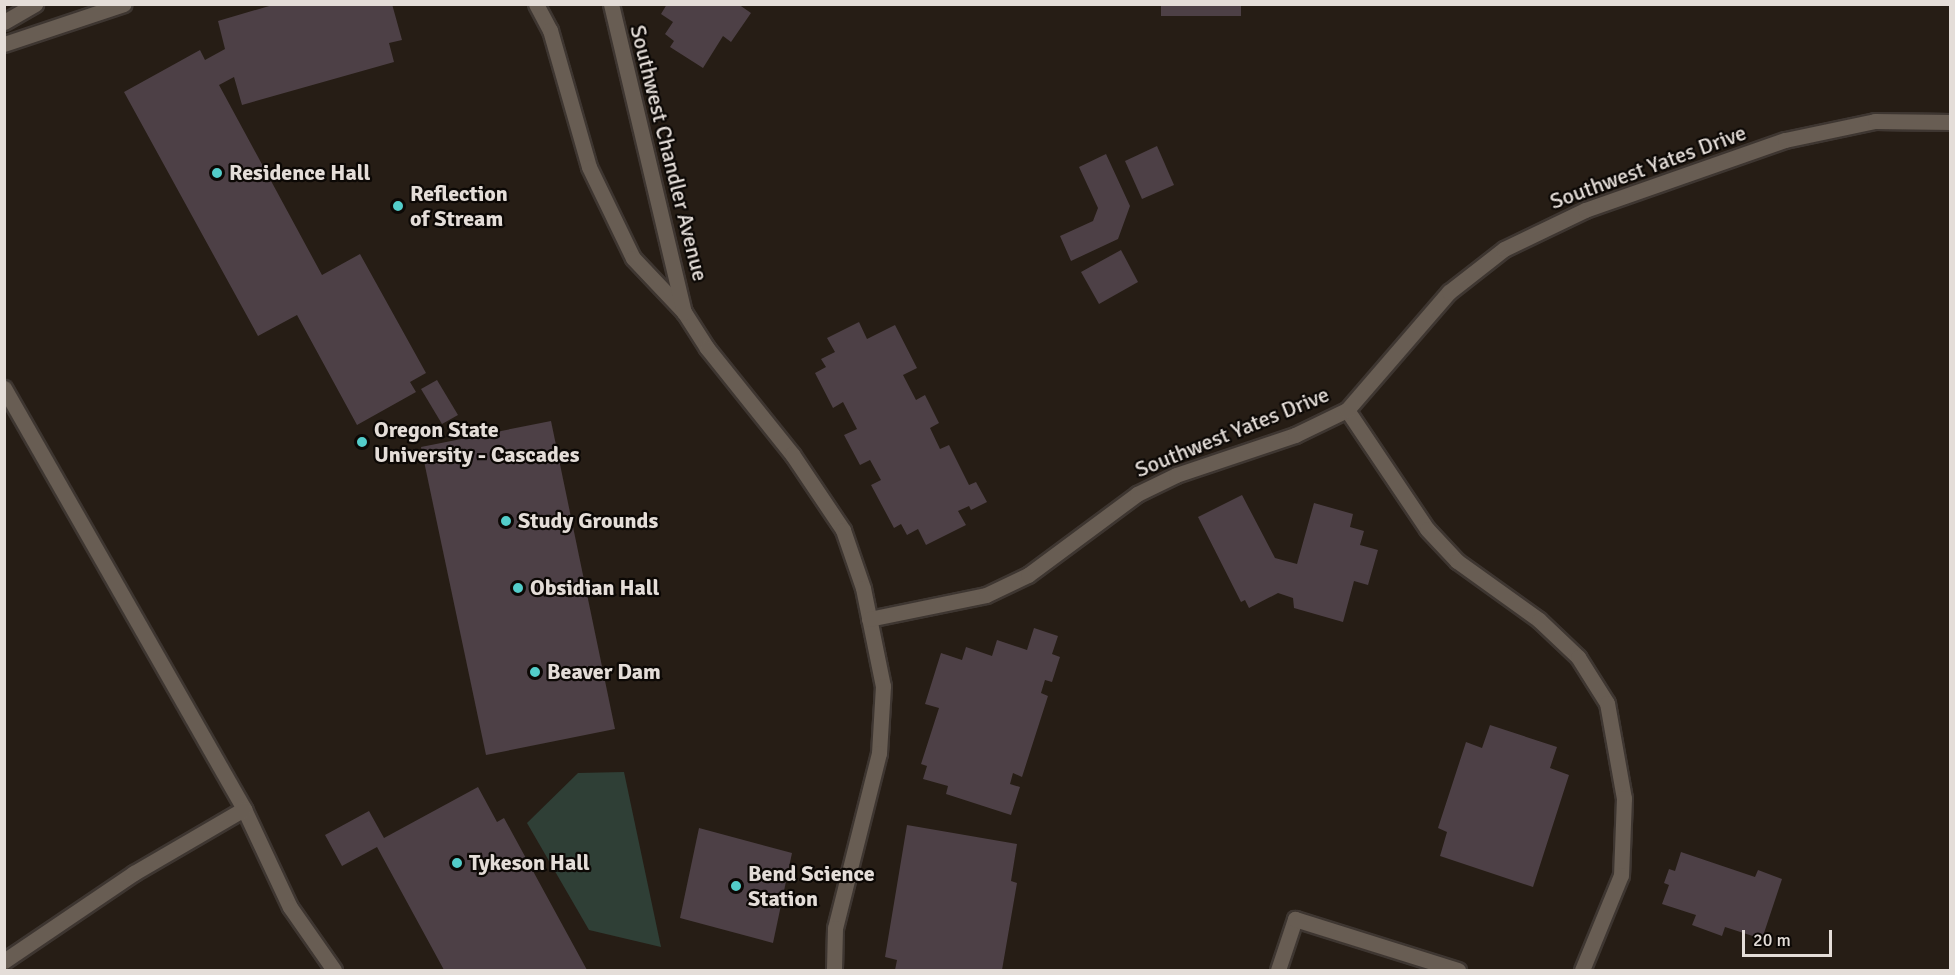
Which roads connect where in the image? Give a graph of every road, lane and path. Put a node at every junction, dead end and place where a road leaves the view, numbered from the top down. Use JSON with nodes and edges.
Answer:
{"nodes":[{"id":1,"x":35,"y":4,"type":"edge"},
{"id":2,"x":124,"y":4,"type":"edge"},
{"id":3,"x":536,"y":4,"type":"edge"},
{"id":4,"x":611,"y":4,"type":"edge"},
{"id":5,"x":4,"y":22,"type":"edge"},
{"id":6,"x":4,"y":44,"type":"edge"},
{"id":7,"x":1950,"y":122,"type":"edge"},
{"id":8,"x":684,"y":312,"type":"junction"},
{"id":9,"x":4,"y":388,"type":"edge"},
{"id":10,"x":1347,"y":410,"type":"junction"},
{"id":11,"x":869,"y":619,"type":"junction"},
{"id":12,"x":244,"y":809,"type":"junction"},
{"id":13,"x":4,"y":961,"type":"edge"},
{"id":14,"x":334,"y":970,"type":"edge"},
{"id":15,"x":834,"y":970,"type":"edge"},
{"id":16,"x":1278,"y":970,"type":"edge"},
{"id":17,"x":1458,"y":970,"type":"edge"},
{"id":18,"x":1582,"y":970,"type":"edge"}],
"edges":[{"from":1,"to":5,"type":"street"},
{"from":2,"to":6,"type":"street"},
{"from":3,"to":8,"type":"street","name":"Southwest Chandler Avenue"},
{"from":4,"to":8,"type":"street","name":"Southwest Chandler Avenue"},
{"from":7,"to":10,"type":"street","name":"Southwest Yates Drive"},
{"from":8,"to":11,"type":"street","name":"Southwest Chandler Avenue"},
{"from":9,"to":12,"type":"street"},
{"from":10,"to":11,"type":"street","name":"Southwest Yates Drive"},
{"from":10,"to":18,"type":"street"},
{"from":11,"to":15,"type":"street","name":"Southwest Chandler Avenue"},
{"from":12,"to":13,"type":"street"},
{"from":12,"to":14,"type":"street"},
{"from":16,"to":17,"type":"street"}]}
